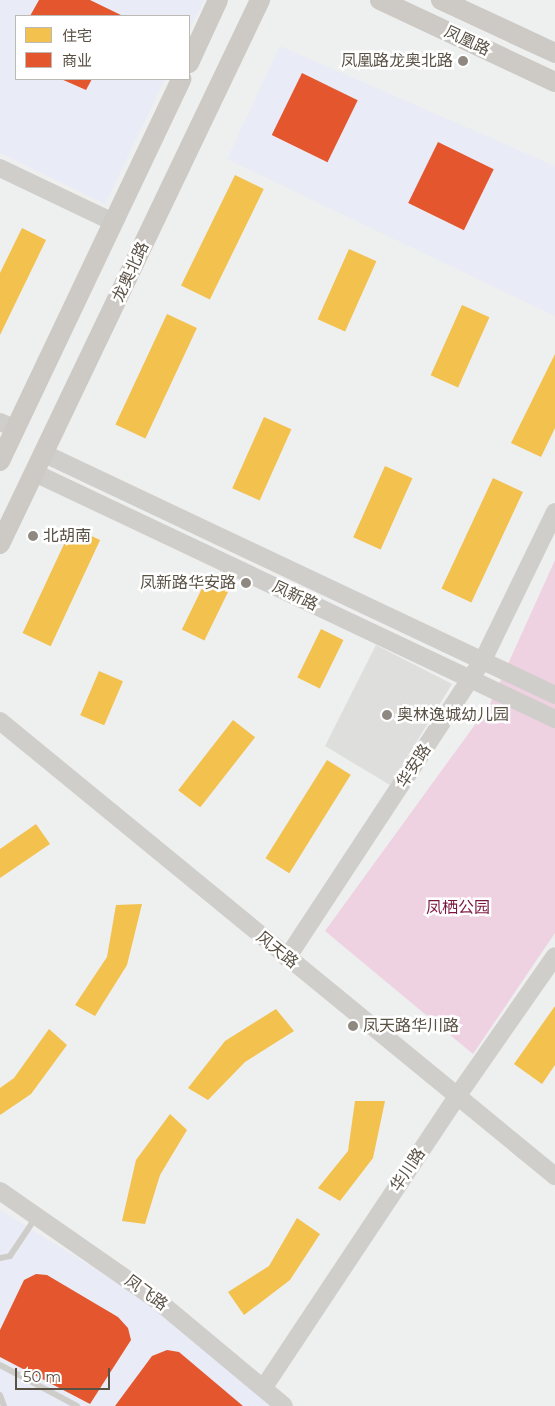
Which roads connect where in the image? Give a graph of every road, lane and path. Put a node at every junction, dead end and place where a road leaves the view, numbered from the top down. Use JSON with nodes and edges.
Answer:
{"nodes":[{"id":1,"x":218,"y":0,"type":"edge"},
{"id":2,"x":260,"y":0,"type":"edge"},
{"id":3,"x":380,"y":0,"type":"edge"},
{"id":4,"x":441,"y":0,"type":"edge"},
{"id":5,"x":555,"y":53,"type":"edge"},
{"id":6,"x":190,"y":61,"type":"edge"},
{"id":7,"x":181,"y":80,"type":"edge"},
{"id":8,"x":555,"y":82,"type":"edge"},
{"id":9,"x":0,"y":168,"type":"edge"},
{"id":10,"x":113,"y":222,"type":"junction"},
{"id":11,"x":8,"y":425,"type":"edge"},
{"id":12,"x":45,"y":454,"type":"junction"},
{"id":13,"x":0,"y":461,"type":"edge"},
{"id":14,"x":35,"y":474,"type":"junction"},
{"id":15,"x":555,"y":512,"type":"edge"},
{"id":16,"x":0,"y":544,"type":"edge"},
{"id":17,"x":482,"y":661,"type":"junction"},
{"id":18,"x":470,"y":679,"type":"junction"},
{"id":19,"x":555,"y":695,"type":"edge"},
{"id":20,"x":555,"y":719,"type":"edge"},
{"id":21,"x":0,"y":721,"type":"edge"},
{"id":22,"x":555,"y":956,"type":"edge"},
{"id":23,"x":287,"y":958,"type":"junction"},
{"id":24,"x":458,"y":1095,"type":"junction"},
{"id":25,"x":555,"y":1176,"type":"edge"},
{"id":26,"x":0,"y":1191,"type":"edge"},
{"id":27,"x":37,"y":1216,"type":"junction"},
{"id":28,"x":0,"y":1258,"type":"edge"},
{"id":29,"x":0,"y":1365,"type":"edge"},
{"id":30,"x":264,"y":1387,"type":"junction"},
{"id":31,"x":0,"y":1395,"type":"edge"},
{"id":32,"x":4,"y":1406,"type":"edge"},
{"id":33,"x":77,"y":1406,"type":"edge"},
{"id":34,"x":284,"y":1406,"type":"edge"}],
"edges":[{"from":1,"to":6,"type":"main road"},
{"from":2,"to":12,"type":"main road","name":"龙奥北路"},
{"from":3,"to":8,"type":"main road","name":"凤凰路"},
{"from":4,"to":5,"type":"main road","name":"凤凰路"},
{"from":7,"to":10,"type":"main road"},
{"from":9,"to":10,"type":"street"},
{"from":10,"to":11,"type":"main road"},
{"from":11,"to":13,"type":"main road"},
{"from":12,"to":14,"type":"main road","name":"龙奥北路"},
{"from":12,"to":17,"type":"street"},
{"from":14,"to":16,"type":"main road","name":"龙奥北路"},
{"from":14,"to":18,"type":"street","name":"凤新路"},
{"from":15,"to":17,"type":"street","name":"华安路"},
{"from":17,"to":18,"type":"street","name":"华安路"},
{"from":17,"to":19,"type":"street"},
{"from":18,"to":20,"type":"street","name":"凤新路"},
{"from":18,"to":23,"type":"street","name":"华安路"},
{"from":21,"to":23,"type":"street","name":"风天路"},
{"from":22,"to":24,"type":"street","name":"华川路"},
{"from":23,"to":24,"type":"street","name":"风天路"},
{"from":24,"to":25,"type":"street","name":"风天路"},
{"from":24,"to":30,"type":"street","name":"华川路"},
{"from":26,"to":27,"type":"street","name":"凤飞路"},
{"from":27,"to":28,"type":"lane"},
{"from":27,"to":30,"type":"street","name":"凤飞路"},
{"from":29,"to":33,"type":"lane"},
{"from":30,"to":34,"type":"street","name":"凤飞路"},
{"from":31,"to":32,"type":"lane"}]}
